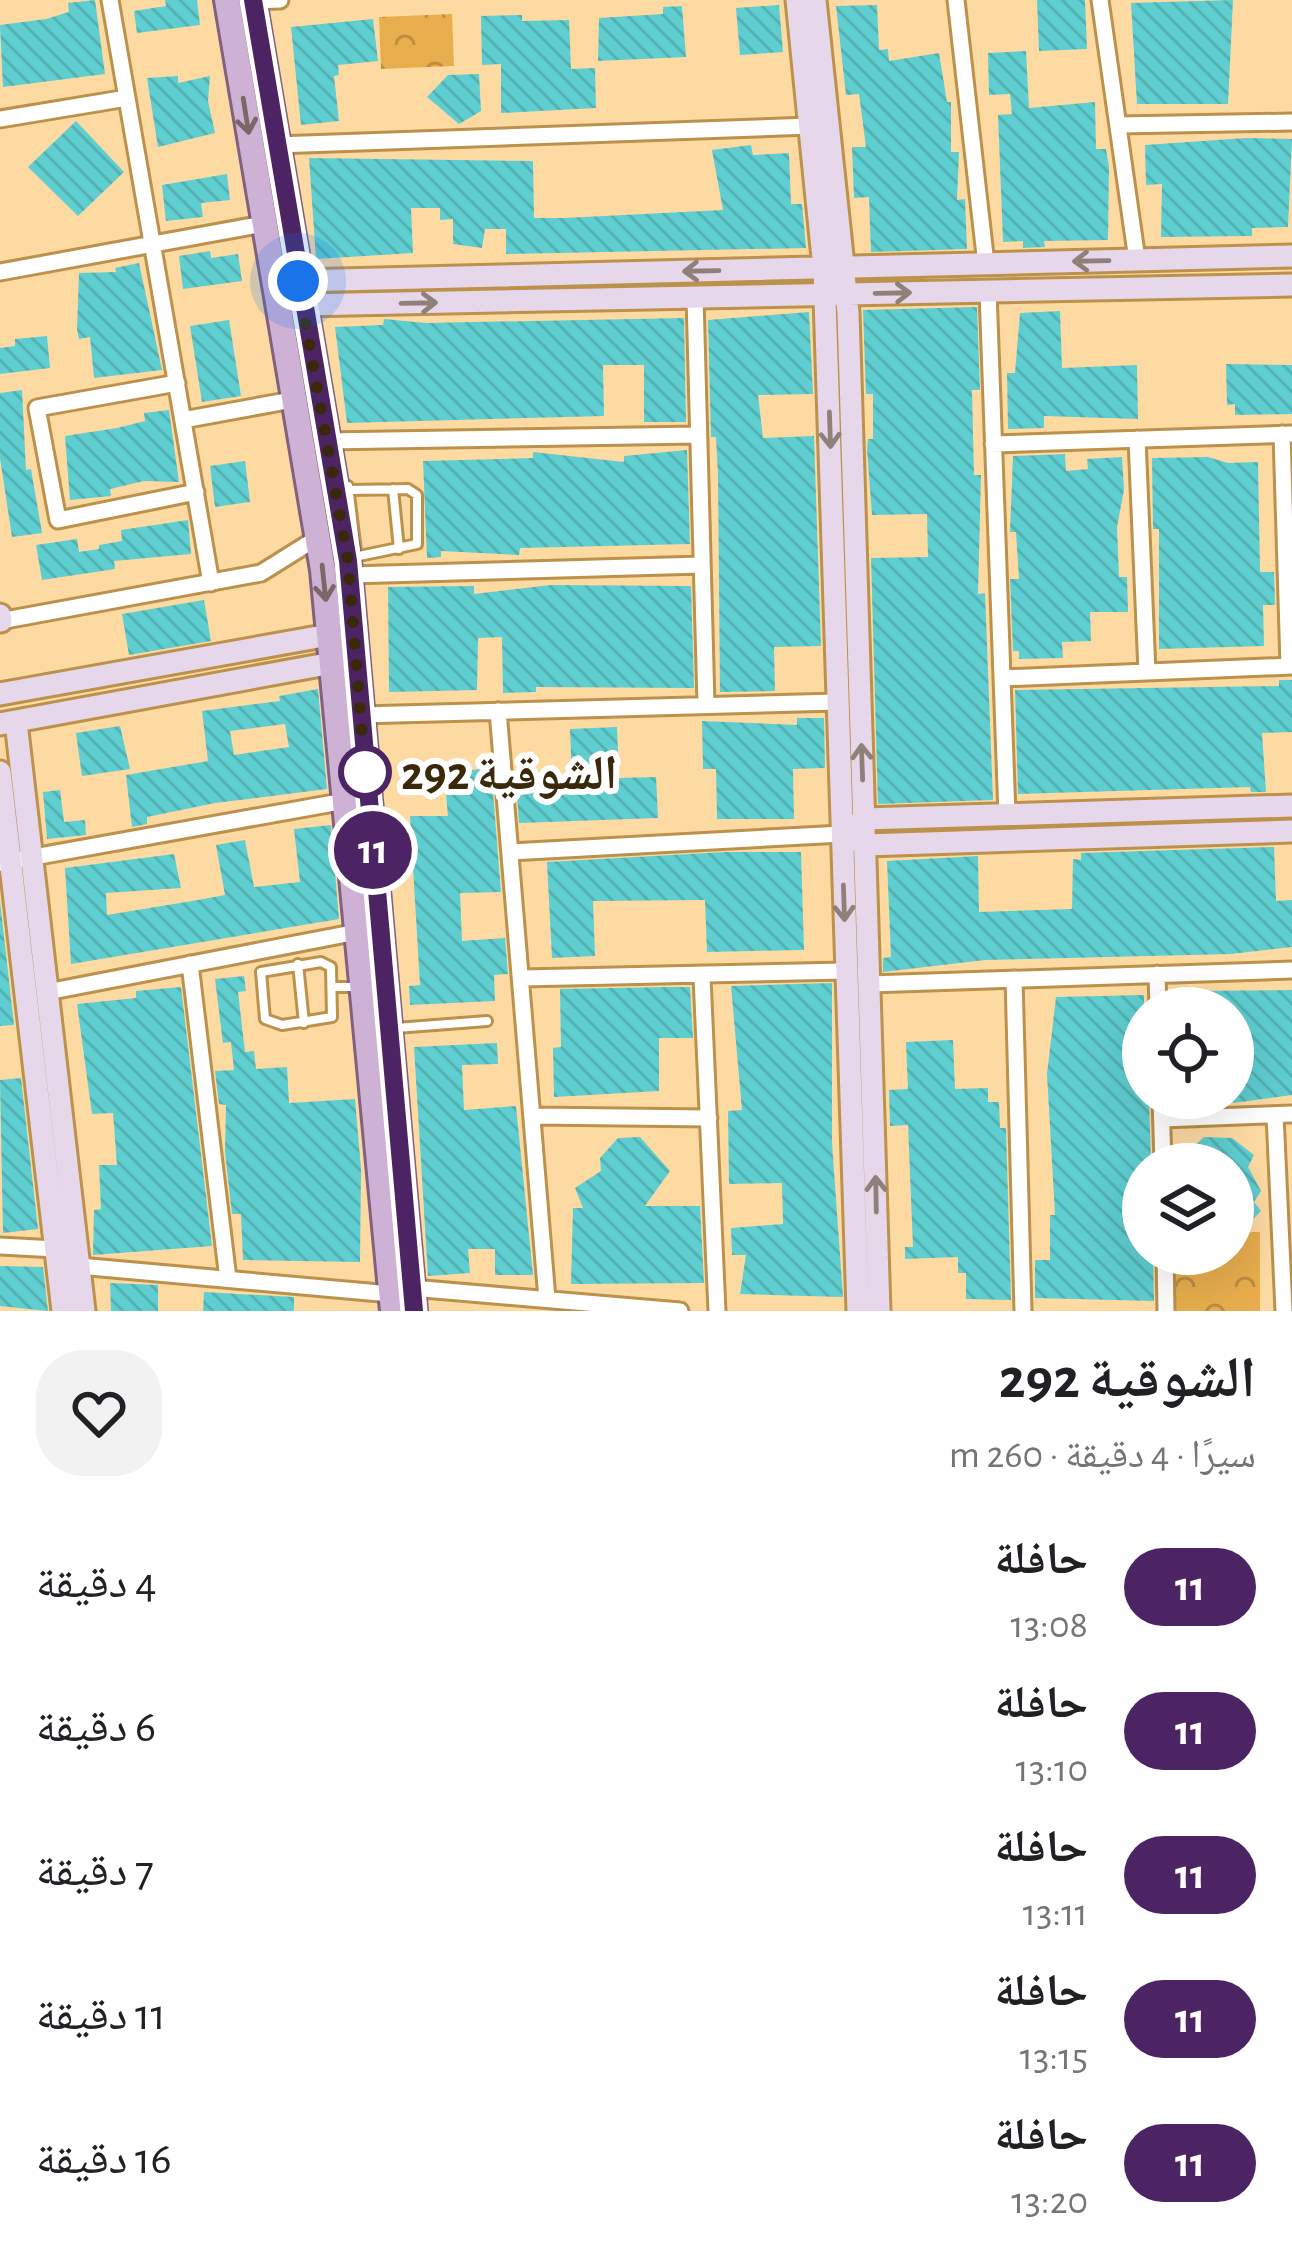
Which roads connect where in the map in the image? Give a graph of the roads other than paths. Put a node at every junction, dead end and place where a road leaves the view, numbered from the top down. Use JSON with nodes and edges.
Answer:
{"nodes":[{"id":1,"x":110,"y":0,"type":"edge"},
{"id":2,"x":227,"y":0,"type":"edge"},
{"id":3,"x":280,"y":0,"type":"edge"},
{"id":4,"x":797,"y":0,"type":"edge"},
{"id":5,"x":814,"y":0,"type":"edge"},
{"id":6,"x":956,"y":0,"type":"edge"},
{"id":7,"x":1100,"y":0,"type":"edge"},
{"id":8,"x":253,"y":1,"type":"edge"},
{"id":9,"x":127,"y":98,"type":"junction"},
{"id":10,"x":0,"y":119,"type":"edge"},
{"id":11,"x":1292,"y":122,"type":"edge"},
{"id":12,"x":1118,"y":125,"type":"junction"},
{"id":13,"x":811,"y":126,"type":"junction"},
{"id":14,"x":276,"y":145,"type":"junction"},
{"id":15,"x":263,"y":224,"type":"junction"},
{"id":16,"x":152,"y":244,"type":"junction"},
{"id":17,"x":1292,"y":256,"type":"edge"},
{"id":18,"x":1137,"y":260,"type":"junction"},
{"id":19,"x":986,"y":263,"type":"junction"},
{"id":20,"x":833,"y":267,"type":"junction"},
{"id":21,"x":0,"y":272,"type":"edge"},
{"id":22,"x":1292,"y":285,"type":"edge"},
{"id":23,"x":988,"y":291,"type":"junction"},
{"id":24,"x":311,"y":293,"type":"junction"},
{"id":25,"x":836,"y":294,"type":"junction"},
{"id":26,"x":695,"y":297,"type":"junction"},
{"id":27,"x":176,"y":383,"type":"junction"},
{"id":28,"x":292,"y":400,"type":"junction"},
{"id":29,"x":183,"y":420,"type":"junction"},
{"id":30,"x":1287,"y":434,"type":"edge"},
{"id":31,"x":698,"y":435,"type":"junction"},
{"id":32,"x":1137,"y":439,"type":"junction"},
{"id":33,"x":326,"y":441,"type":"junction"},
{"id":34,"x":994,"y":444,"type":"junction"},
{"id":35,"x":332,"y":470,"type":"junction"},
{"id":36,"x":393,"y":489,"type":"junction"},
{"id":37,"x":351,"y":490,"type":"junction"},
{"id":38,"x":196,"y":492,"type":"junction"},
{"id":39,"x":1288,"y":528,"type":"edge"},
{"id":40,"x":317,"y":538,"type":"junction"},
{"id":41,"x":399,"y":549,"type":"junction"},
{"id":42,"x":702,"y":565,"type":"junction"},
{"id":43,"x":352,"y":567,"type":"junction"},
{"id":44,"x":211,"y":583,"type":"junction"},
{"id":45,"x":0,"y":619,"type":"edge"},
{"id":46,"x":329,"y":635,"type":"junction"},
{"id":47,"x":286,"y":643,"type":"junction"},
{"id":48,"x":332,"y":663,"type":"junction"},
{"id":49,"x":1291,"y":666,"type":"edge"},
{"id":50,"x":294,"y":670,"type":"junction"},
{"id":51,"x":1148,"y":672,"type":"junction"},
{"id":52,"x":1002,"y":678,"type":"junction"},
{"id":53,"x":0,"y":694,"type":"edge"},
{"id":54,"x":838,"y":702,"type":"junction"},
{"id":55,"x":706,"y":704,"type":"junction"},
{"id":56,"x":498,"y":711,"type":"junction"},
{"id":57,"x":360,"y":715,"type":"junction"},
{"id":58,"x":8,"y":723,"type":"edge"},
{"id":59,"x":0,"y":772,"type":"edge"},
{"id":60,"x":345,"y":801,"type":"junction"},
{"id":61,"x":1292,"y":806,"type":"edge"},
{"id":62,"x":1006,"y":814,"type":"junction"},
{"id":63,"x":864,"y":819,"type":"junction"},
{"id":64,"x":1292,"y":831,"type":"edge"},
{"id":65,"x":842,"y":834,"type":"junction"},
{"id":66,"x":866,"y":845,"type":"junction"},
{"id":67,"x":510,"y":852,"type":"junction"},
{"id":68,"x":14,"y":860,"type":"edge"},
{"id":69,"x":357,"y":932,"type":"junction"},
{"id":70,"x":190,"y":964,"type":"junction"},
{"id":71,"x":298,"y":964,"type":"junction"},
{"id":72,"x":1292,"y":970,"type":"edge"},
{"id":73,"x":846,"y":971,"type":"junction"},
{"id":74,"x":1157,"y":974,"type":"junction"},
{"id":75,"x":702,"y":977,"type":"junction"},
{"id":76,"x":522,"y":978,"type":"junction"},
{"id":77,"x":1014,"y":979,"type":"junction"},
{"id":78,"x":870,"y":984,"type":"junction"},
{"id":79,"x":332,"y":987,"type":"junction"},
{"id":80,"x":362,"y":987,"type":"junction"},
{"id":81,"x":1157,"y":987,"type":"edge"},
{"id":82,"x":47,"y":992,"type":"junction"},
{"id":83,"x":487,"y":1021,"type":"dead end"},
{"id":84,"x":304,"y":1023,"type":"junction"},
{"id":85,"x":389,"y":1028,"type":"junction"},
{"id":86,"x":1283,"y":1114,"type":"edge"},
{"id":87,"x":534,"y":1116,"type":"junction"},
{"id":88,"x":710,"y":1118,"type":"junction"},
{"id":89,"x":1162,"y":1119,"type":"edge"},
{"id":90,"x":1163,"y":1143,"type":"edge"},
{"id":91,"x":0,"y":1246,"type":"edge"},
{"id":92,"x":56,"y":1249,"type":"junction"},
{"id":93,"x":79,"y":1266,"type":"junction"},
{"id":94,"x":1165,"y":1275,"type":"edge"},
{"id":95,"x":228,"y":1279,"type":"junction"},
{"id":96,"x":547,"y":1299,"type":"junction"},
{"id":97,"x":403,"y":1301,"type":"edge"},
{"id":98,"x":63,"y":1311,"type":"edge"},
{"id":99,"x":84,"y":1311,"type":"edge"},
{"id":100,"x":680,"y":1311,"type":"edge"},
{"id":101,"x":717,"y":1311,"type":"edge"},
{"id":102,"x":858,"y":1311,"type":"edge"},
{"id":103,"x":879,"y":1311,"type":"edge"},
{"id":104,"x":1023,"y":1311,"type":"edge"},
{"id":105,"x":1166,"y":1311,"type":"edge"},
{"id":106,"x":1284,"y":1311,"type":"edge"}],
"edges":[{"from":1,"to":9,"type":"street"},
{"from":2,"to":15,"type":"main road","one_way":true},
{"from":3,"to":8,"type":"street"},
{"from":4,"to":13,"type":"street"},
{"from":5,"to":20,"type":"street"},
{"from":6,"to":19,"type":"street"},
{"from":7,"to":12,"type":"street"},
{"from":8,"to":14,"type":"main road"},
{"from":9,"to":10,"type":"street"},
{"from":9,"to":16,"type":"street"},
{"from":11,"to":12,"type":"street"},
{"from":12,"to":18,"type":"street"},
{"from":13,"to":14,"type":"street"},
{"from":13,"to":20,"type":"street"},
{"from":14,"to":24,"type":"main road"},
{"from":15,"to":16,"type":"street"},
{"from":15,"to":28,"type":"main road"},
{"from":16,"to":21,"type":"street"},
{"from":16,"to":27,"type":"street"},
{"from":17,"to":18,"type":"street"},
{"from":18,"to":19,"type":"street","one_way":true},
{"from":19,"to":20,"type":"street"},
{"from":20,"to":24,"type":"street","one_way":true},
{"from":20,"to":25,"type":"street"},
{"from":22,"to":23,"type":"street"},
{"from":25,"to":23,"type":"street","one_way":true},
{"from":23,"to":34,"type":"street"},
{"from":24,"to":26,"type":"street","one_way":true},
{"from":24,"to":33,"type":"main road"},
{"from":25,"to":26,"type":"street"},
{"from":25,"to":54,"type":"street","one_way":true},
{"from":63,"to":25,"type":"street","one_way":true},
{"from":26,"to":31,"type":"street"},
{"from":27,"to":29,"type":"street"},
{"from":27,"to":38,"type":"street"},
{"from":28,"to":29,"type":"street"},
{"from":28,"to":40,"type":"main road"},
{"from":29,"to":38,"type":"street"},
{"from":30,"to":32,"type":"street"},
{"from":30,"to":39,"type":"street"},
{"from":31,"to":33,"type":"street"},
{"from":31,"to":42,"type":"street"},
{"from":32,"to":34,"type":"street"},
{"from":32,"to":51,"type":"street"},
{"from":33,"to":35,"type":"main road"},
{"from":34,"to":52,"type":"street"},
{"from":35,"to":37,"type":"lane"},
{"from":35,"to":43,"type":"main road"},
{"from":36,"to":37,"type":"lane"},
{"from":36,"to":41,"type":"lane"},
{"from":36,"to":41,"type":"lane"},
{"from":37,"to":43,"type":"lane"},
{"from":38,"to":44,"type":"street"},
{"from":39,"to":49,"type":"street"},
{"from":40,"to":44,"type":"street"},
{"from":40,"to":46,"type":"main road","one_way":true},
{"from":41,"to":43,"type":"lane"},
{"from":42,"to":43,"type":"street"},
{"from":42,"to":55,"type":"street"},
{"from":43,"to":57,"type":"main road"},
{"from":44,"to":45,"type":"street"},
{"from":46,"to":47,"type":"street"},
{"from":46,"to":48,"type":"main road"},
{"from":47,"to":50,"type":"street"},
{"from":47,"to":53,"type":"street"},
{"from":48,"to":50,"type":"street"},
{"from":48,"to":60,"type":"main road"},
{"from":49,"to":51,"type":"street"},
{"from":50,"to":58,"type":"street"},
{"from":51,"to":52,"type":"street"},
{"from":52,"to":62,"type":"street"},
{"from":54,"to":55,"type":"street"},
{"from":54,"to":65,"type":"street"},
{"from":55,"to":56,"type":"street"},
{"from":56,"to":57,"type":"street"},
{"from":56,"to":67,"type":"street"},
{"from":57,"to":85,"type":"main road"},
{"from":58,"to":68,"type":"street"},
{"from":59,"to":68,"type":"street"},
{"from":60,"to":68,"type":"street"},
{"from":60,"to":69,"type":"main road"},
{"from":61,"to":62,"type":"street"},
{"from":62,"to":63,"type":"street"},
{"from":63,"to":65,"type":"street"},
{"from":63,"to":66,"type":"street"},
{"from":64,"to":66,"type":"street"},
{"from":65,"to":66,"type":"street"},
{"from":65,"to":67,"type":"street"},
{"from":65,"to":73,"type":"street","one_way":true},
{"from":66,"to":78,"type":"street"},
{"from":67,"to":76,"type":"street"},
{"from":68,"to":82,"type":"street"},
{"from":68,"to":92,"type":"street"},
{"from":69,"to":70,"type":"street"},
{"from":69,"to":80,"type":"main road"},
{"from":70,"to":82,"type":"street"},
{"from":70,"to":95,"type":"street"},
{"from":71,"to":79,"type":"lane"},
{"from":71,"to":84,"type":"lane"},
{"from":71,"to":84,"type":"lane"},
{"from":72,"to":74,"type":"street"},
{"from":73,"to":75,"type":"street"},
{"from":73,"to":102,"type":"street"},
{"from":74,"to":77,"type":"street"},
{"from":74,"to":81,"type":"street"},
{"from":75,"to":76,"type":"street"},
{"from":75,"to":88,"type":"street"},
{"from":76,"to":87,"type":"street"},
{"from":77,"to":78,"type":"street"},
{"from":77,"to":104,"type":"street"},
{"from":103,"to":78,"type":"street","one_way":true},
{"from":79,"to":80,"type":"lane"},
{"from":79,"to":84,"type":"lane"},
{"from":80,"to":97,"type":"main road"},
{"from":82,"to":93,"type":"street"},
{"from":83,"to":85,"type":"lane"},
{"from":85,"to":97,"type":"main road"},
{"from":86,"to":106,"type":"street"},
{"from":87,"to":88,"type":"street"},
{"from":87,"to":96,"type":"street"},
{"from":88,"to":101,"type":"street"},
{"from":89,"to":90,"type":"street"},
{"from":91,"to":92,"type":"street"},
{"from":92,"to":98,"type":"street"},
{"from":93,"to":95,"type":"street"},
{"from":93,"to":99,"type":"street"},
{"from":94,"to":105,"type":"street"},
{"from":95,"to":97,"type":"street"},
{"from":96,"to":97,"type":"street"},
{"from":96,"to":100,"type":"street"}]}
